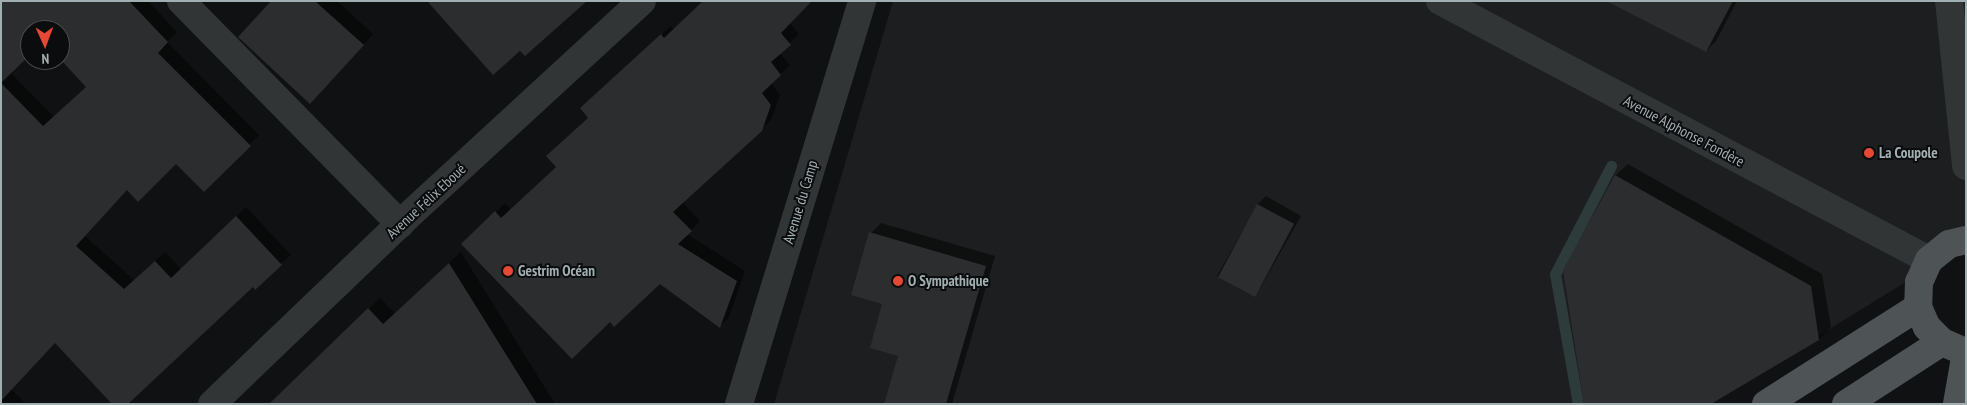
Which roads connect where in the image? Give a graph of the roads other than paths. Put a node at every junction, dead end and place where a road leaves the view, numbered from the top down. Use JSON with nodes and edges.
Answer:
{"nodes":[{"id":1,"x":181,"y":1,"type":"edge"},
{"id":2,"x":642,"y":1,"type":"edge"},
{"id":3,"x":862,"y":1,"type":"edge"},
{"id":4,"x":1440,"y":1,"type":"edge"},
{"id":5,"x":1948,"y":1,"type":"edge"},
{"id":6,"x":1966,"y":166,"type":"edge"},
{"id":7,"x":400,"y":224,"type":"junction"},
{"id":8,"x":1966,"y":240,"type":"edge"},
{"id":9,"x":1929,"y":260,"type":"junction"},
{"id":10,"x":1918,"y":308,"type":"junction"},
{"id":11,"x":1958,"y":349,"type":"edge"},
{"id":12,"x":212,"y":404,"type":"edge"},
{"id":13,"x":740,"y":404,"type":"edge"},
{"id":14,"x":1766,"y":404,"type":"edge"},
{"id":15,"x":1846,"y":404,"type":"edge"},
{"id":16,"x":1957,"y":404,"type":"edge"}],
"edges":[{"from":1,"to":7,"type":"street"},
{"from":2,"to":7,"type":"street","name":"Avenue Félix Eboué"},
{"from":3,"to":13,"type":"street","name":"Avenue du Camp"},
{"from":4,"to":9,"type":"street","name":"Avenue Alphonse Fondère"},
{"from":5,"to":6,"type":"street"},
{"from":7,"to":12,"type":"street","name":"Avenue Félix Eboué"},
{"from":8,"to":9,"type":"main road"},
{"from":9,"to":10,"type":"main road"},
{"from":10,"to":11,"type":"main road"},
{"from":10,"to":14,"type":"main road"},
{"from":11,"to":15,"type":"main road"},
{"from":11,"to":16,"type":"main road"}]}
